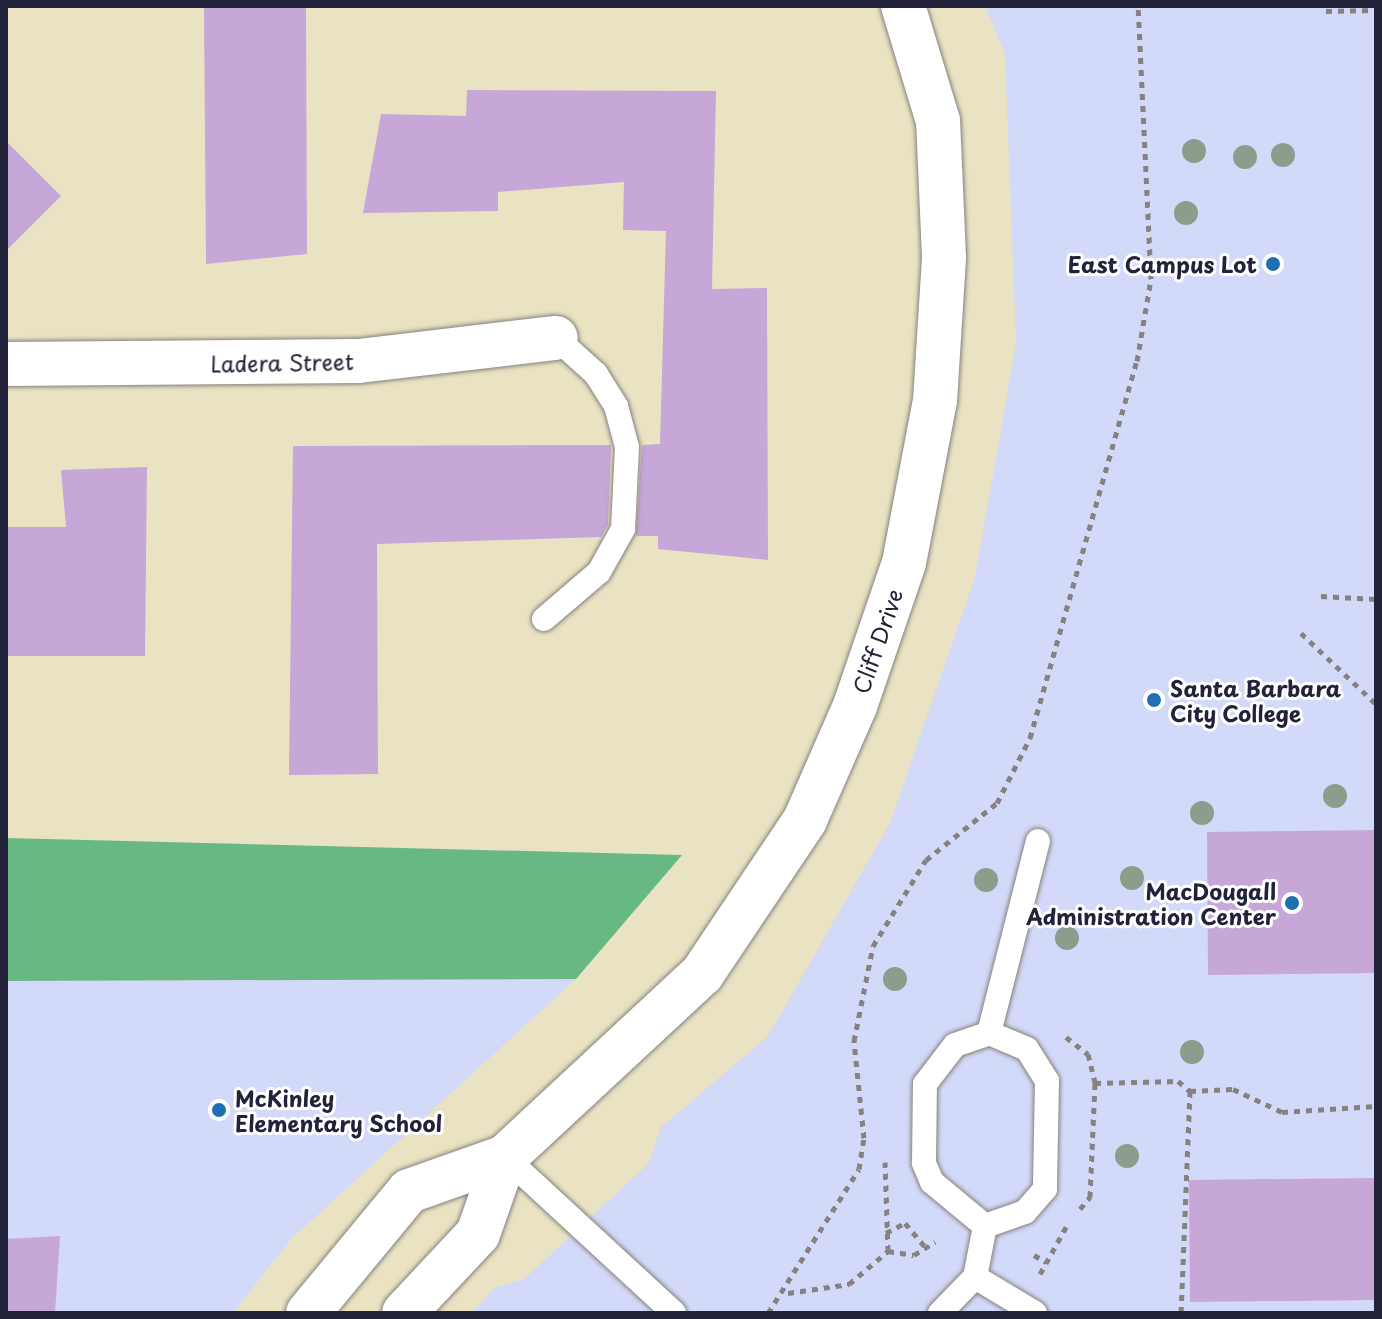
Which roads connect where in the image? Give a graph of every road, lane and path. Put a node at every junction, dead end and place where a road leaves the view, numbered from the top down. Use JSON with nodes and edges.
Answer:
{"nodes":[{"id":1,"x":903,"y":6,"type":"edge"},
{"id":2,"x":1138,"y":6,"type":"edge"},
{"id":3,"x":1376,"y":10,"type":"edge"},
{"id":4,"x":1326,"y":11,"type":"dead end"},
{"id":5,"x":556,"y":338,"type":"joint"},
{"id":6,"x":6,"y":364,"type":"edge"},
{"id":7,"x":1321,"y":596,"type":"dead end"},
{"id":8,"x":1376,"y":599,"type":"edge"},
{"id":9,"x":544,"y":619,"type":"dead end"},
{"id":10,"x":1301,"y":633,"type":"dead end"},
{"id":11,"x":1376,"y":704,"type":"edge"},
{"id":12,"x":1038,"y":841,"type":"dead end"},
{"id":13,"x":989,"y":1033,"type":"junction"},
{"id":14,"x":1112,"y":1082,"type":"dead end"},
{"id":15,"x":1190,"y":1091,"type":"junction"},
{"id":16,"x":1376,"y":1106,"type":"edge"},
{"id":17,"x":888,"y":1148,"type":"dead end"},
{"id":18,"x":505,"y":1157,"type":"junction"},
{"id":19,"x":985,"y":1226,"type":"junction"},
{"id":20,"x":886,"y":1233,"type":"junction"},
{"id":21,"x":935,"y":1242,"type":"dead end"},
{"id":22,"x":924,"y":1246,"type":"junction"},
{"id":23,"x":888,"y":1251,"type":"junction"},
{"id":24,"x":1034,"y":1255,"type":"dead end"},
{"id":25,"x":1046,"y":1262,"type":"dead end"},
{"id":26,"x":975,"y":1277,"type":"junction"},
{"id":27,"x":787,"y":1293,"type":"junction"},
{"id":28,"x":308,"y":1313,"type":"edge"},
{"id":29,"x":404,"y":1313,"type":"edge"},
{"id":30,"x":674,"y":1313,"type":"edge"},
{"id":31,"x":768,"y":1313,"type":"edge"},
{"id":32,"x":940,"y":1313,"type":"edge"},
{"id":33,"x":1035,"y":1313,"type":"edge"},
{"id":34,"x":1181,"y":1313,"type":"edge"}],
"edges":[{"from":1,"to":18,"type":"main road","name":"Cliff Drive"},
{"from":2,"to":27,"type":"path"},
{"from":3,"to":4,"type":"path"},
{"from":5,"to":6,"type":"main road","name":"Ladera Street"},
{"from":5,"to":9,"type":"lane"},
{"from":7,"to":8,"type":"path"},
{"from":10,"to":11,"type":"path"},
{"from":12,"to":13,"type":"lane"},
{"from":13,"to":19,"type":"lane"},
{"from":13,"to":19,"type":"lane"},
{"from":14,"to":15,"type":"path"},
{"from":15,"to":16,"type":"path"},
{"from":15,"to":34,"type":"path"},
{"from":17,"to":20,"type":"path"},
{"from":18,"to":28,"type":"main road","name":"Cliff Drive"},
{"from":18,"to":29,"type":"main road","name":"Cliff Drive"},
{"from":18,"to":30,"type":"lane"},
{"from":19,"to":26,"type":"lane"},
{"from":20,"to":22,"type":"path"},
{"from":20,"to":23,"type":"path"},
{"from":21,"to":22,"type":"path"},
{"from":22,"to":23,"type":"path"},
{"from":23,"to":27,"type":"path"},
{"from":24,"to":25,"type":"path"},
{"from":26,"to":32,"type":"lane"},
{"from":26,"to":33,"type":"lane"},
{"from":27,"to":31,"type":"path"}]}
